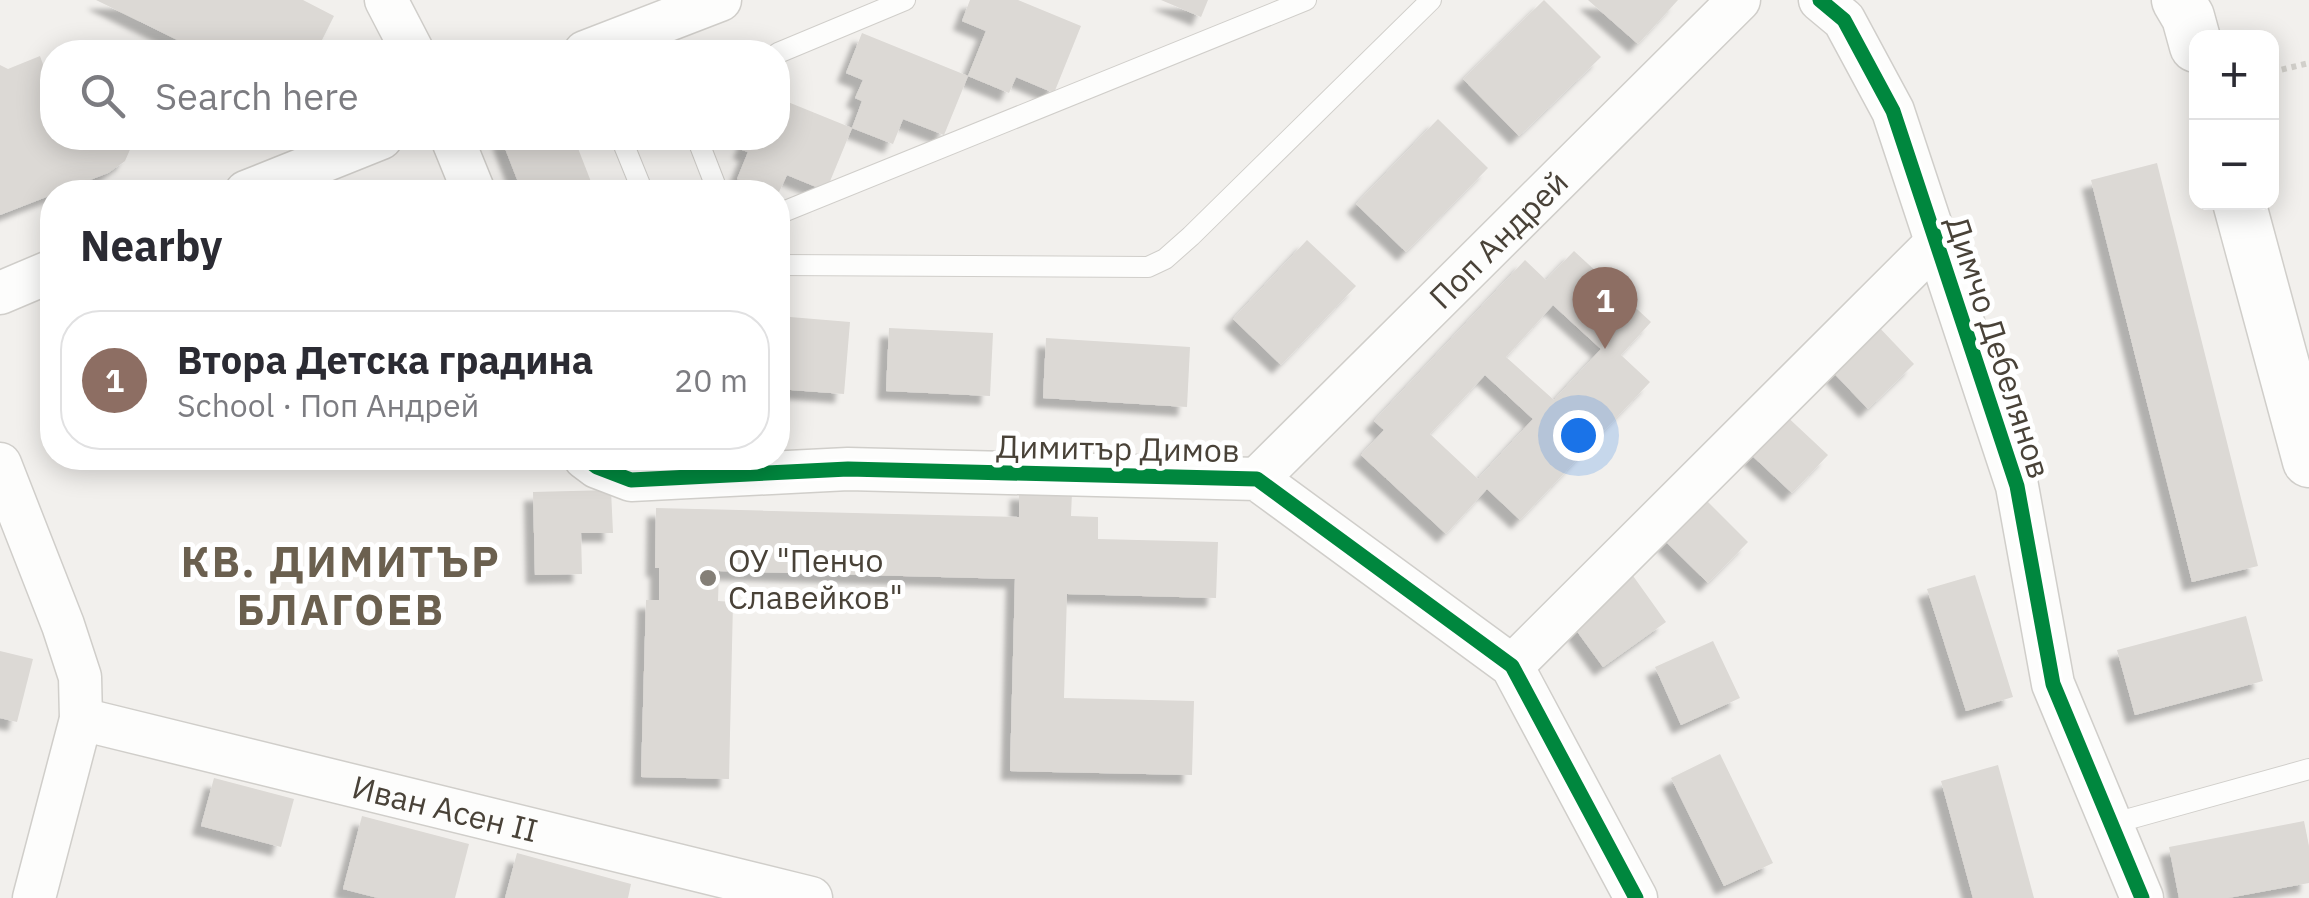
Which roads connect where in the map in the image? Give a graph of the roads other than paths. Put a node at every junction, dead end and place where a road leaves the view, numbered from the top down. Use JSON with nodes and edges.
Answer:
{"nodes":[{"id":1,"x":386,"y":0,"type":"edge"},
{"id":2,"x":720,"y":0,"type":"edge"},
{"id":3,"x":905,"y":0,"type":"edge"},
{"id":4,"x":1306,"y":0,"type":"edge"},
{"id":5,"x":1431,"y":0,"type":"edge"},
{"id":6,"x":1738,"y":0,"type":"edge"},
{"id":7,"x":1820,"y":0,"type":"edge"},
{"id":8,"x":643,"y":27,"type":"edge"},
{"id":9,"x":406,"y":40,"type":"edge"},
{"id":10,"x":613,"y":40,"type":"edge"},
{"id":11,"x":790,"y":48,"type":"edge"},
{"id":12,"x":352,"y":150,"type":"edge"},
{"id":13,"x":457,"y":150,"type":"edge"},
{"id":14,"x":626,"y":150,"type":"edge"},
{"id":15,"x":702,"y":150,"type":"edge"},
{"id":16,"x":276,"y":180,"type":"edge"},
{"id":17,"x":469,"y":180,"type":"edge"},
{"id":18,"x":638,"y":180,"type":"edge"},
{"id":19,"x":713,"y":180,"type":"edge"},
{"id":20,"x":790,"y":209,"type":"edge"},
{"id":21,"x":2241,"y":210,"type":"edge"},
{"id":22,"x":1937,"y":242,"type":"junction"},
{"id":23,"x":790,"y":265,"type":"edge"},
{"id":24,"x":40,"y":277,"type":"edge"},
{"id":25,"x":0,"y":293,"type":"edge"},
{"id":26,"x":2309,"y":461,"type":"edge"},
{"id":27,"x":0,"y":464,"type":"edge"},
{"id":28,"x":790,"y":469,"type":"edge"},
{"id":29,"x":603,"y":470,"type":"edge"},
{"id":30,"x":673,"y":470,"type":"edge"},
{"id":31,"x":1256,"y":479,"type":"junction"},
{"id":32,"x":1512,"y":666,"type":"junction"},
{"id":33,"x":81,"y":719,"type":"junction"},
{"id":34,"x":2309,"y":770,"type":"edge"},
{"id":35,"x":2111,"y":824,"type":"junction"},
{"id":36,"x":34,"y":898,"type":"edge"},
{"id":37,"x":811,"y":898,"type":"edge"},
{"id":38,"x":1636,"y":898,"type":"edge"},
{"id":39,"x":2142,"y":898,"type":"edge"}],
"edges":[{"from":1,"to":9,"type":"street"},
{"from":2,"to":8,"type":"street"},
{"from":3,"to":11,"type":"lane"},
{"from":4,"to":20,"type":"lane"},
{"from":5,"to":23,"type":"lane"},
{"from":6,"to":31,"type":"street","name":"Поп Андрей"},
{"from":7,"to":22,"type":"street","name":"Димчо Дебелянов"},
{"from":8,"to":10,"type":"street"},
{"from":12,"to":16,"type":"street"},
{"from":13,"to":17,"type":"street"},
{"from":14,"to":18,"type":"lane"},
{"from":15,"to":19,"type":"lane"},
{"from":21,"to":26,"type":"street"},
{"from":22,"to":32,"type":"street"},
{"from":22,"to":35,"type":"street","name":"Димчо Дебелянов"},
{"from":24,"to":25,"type":"street"},
{"from":27,"to":33,"type":"street"},
{"from":28,"to":31,"type":"street","name":"Димитър Димов"},
{"from":29,"to":30,"type":"street","name":"Димитър Димов"},
{"from":31,"to":32,"type":"street","name":"Димитър Димов"},
{"from":32,"to":38,"type":"street","name":"Димитър Димов"},
{"from":33,"to":36,"type":"street"},
{"from":33,"to":37,"type":"street","name":"Иван Асен II"},
{"from":34,"to":35,"type":"lane"},
{"from":35,"to":39,"type":"street","name":"Димчо Дебелянов"}]}
